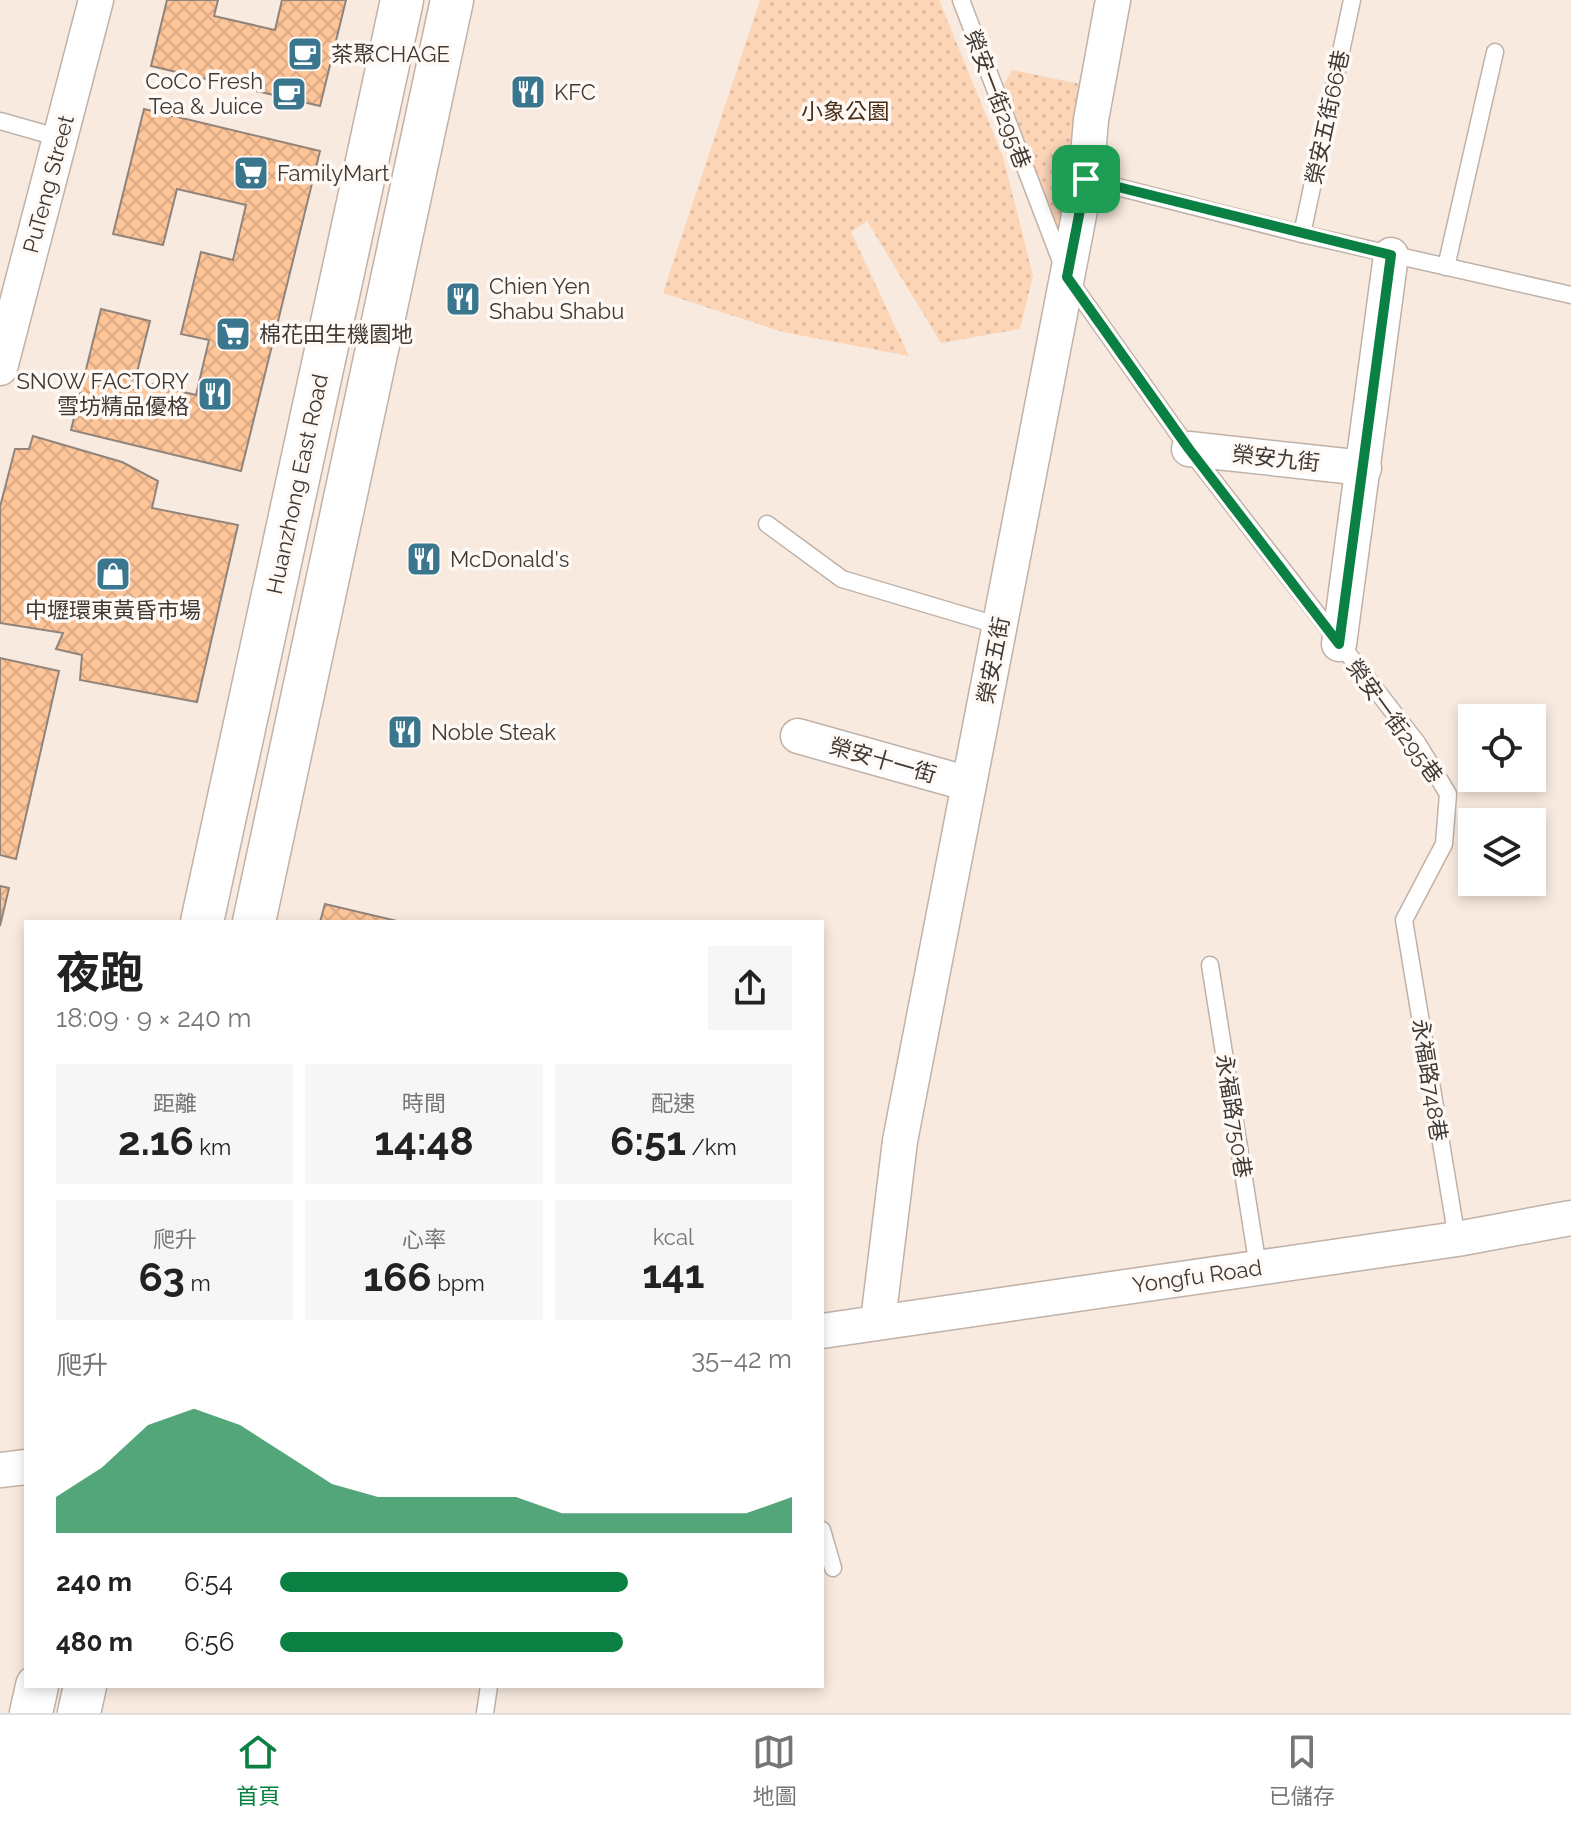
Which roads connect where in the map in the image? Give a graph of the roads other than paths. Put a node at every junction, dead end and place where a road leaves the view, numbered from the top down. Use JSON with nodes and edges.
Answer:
{"nodes":[{"id":1,"x":96,"y":0,"type":"edge"},
{"id":2,"x":402,"y":0,"type":"edge"},
{"id":3,"x":452,"y":0,"type":"edge"},
{"id":4,"x":961,"y":0,"type":"edge"},
{"id":5,"x":1112,"y":0,"type":"edge"},
{"id":6,"x":1352,"y":0,"type":"edge"},
{"id":7,"x":1495,"y":52,"type":"dead end"},
{"id":8,"x":0,"y":121,"type":"edge"},
{"id":9,"x":60,"y":138,"type":"junction"},
{"id":10,"x":1086,"y":179,"type":"junction"},
{"id":11,"x":1302,"y":234,"type":"junction"},
{"id":12,"x":1391,"y":255,"type":"junction"},
{"id":13,"x":1446,"y":267,"type":"junction"},
{"id":14,"x":1067,"y":277,"type":"junction"},
{"id":15,"x":10,"y":294,"type":"edge"},
{"id":16,"x":1571,"y":295,"type":"edge"},
{"id":17,"x":0,"y":368,"type":"edge"},
{"id":18,"x":1189,"y":449,"type":"junction"},
{"id":19,"x":1364,"y":468,"type":"junction"},
{"id":20,"x":767,"y":524,"type":"dead end"},
{"id":21,"x":1000,"y":626,"type":"junction"},
{"id":22,"x":1339,"y":644,"type":"junction"},
{"id":23,"x":798,"y":736,"type":"dead end"},
{"id":24,"x":969,"y":784,"type":"junction"},
{"id":25,"x":202,"y":920,"type":"edge"},
{"id":26,"x":254,"y":920,"type":"edge"},
{"id":27,"x":1404,"y":920,"type":"joint"},
{"id":28,"x":1210,"y":965,"type":"dead end"},
{"id":29,"x":1571,"y":1218,"type":"edge"},
{"id":30,"x":1457,"y":1239,"type":"junction"},
{"id":31,"x":1258,"y":1267,"type":"junction"},
{"id":32,"x":878,"y":1321,"type":"junction"},
{"id":33,"x":824,"y":1331,"type":"edge"},
{"id":34,"x":24,"y":1467,"type":"edge"},
{"id":35,"x":0,"y":1470,"type":"edge"},
{"id":36,"x":824,"y":1537,"type":"edge"},
{"id":37,"x":833,"y":1568,"type":"dead end"},
{"id":38,"x":37,"y":1688,"type":"edge"},
{"id":39,"x":85,"y":1688,"type":"edge"},
{"id":40,"x":489,"y":1688,"type":"edge"},
{"id":41,"x":31,"y":1713,"type":"edge"},
{"id":42,"x":79,"y":1713,"type":"edge"},
{"id":43,"x":485,"y":1713,"type":"edge"}],
"edges":[{"from":1,"to":9,"type":"street","name":"PuTeng Street"},
{"from":2,"to":25,"type":"street","name":"Huanzhong East Road"},
{"from":3,"to":26,"type":"street"},
{"from":4,"to":14,"type":"lane","name":"榮安一街295巷"},
{"from":5,"to":10,"type":"street","name":"榮安五街"},
{"from":6,"to":11,"type":"lane","name":"榮安五街66巷"},
{"from":7,"to":13,"type":"lane"},
{"from":8,"to":9,"type":"lane"},
{"from":9,"to":15,"type":"street","name":"PuTeng Street"},
{"from":10,"to":11,"type":"lane"},
{"from":10,"to":14,"type":"street","name":"榮安五街"},
{"from":11,"to":12,"type":"lane"},
{"from":12,"to":13,"type":"lane"},
{"from":12,"to":19,"type":"street"},
{"from":13,"to":16,"type":"lane"},
{"from":14,"to":18,"type":"lane","name":"榮安一街295巷"},
{"from":14,"to":21,"type":"street","name":"榮安五街"},
{"from":15,"to":17,"type":"street","name":"PuTeng Street"},
{"from":18,"to":19,"type":"street","name":"榮安九街"},
{"from":18,"to":22,"type":"lane","name":"榮安一街295巷"},
{"from":19,"to":22,"type":"street"},
{"from":20,"to":21,"type":"lane"},
{"from":21,"to":24,"type":"street","name":"榮安五街"},
{"from":22,"to":27,"type":"lane","name":"榮安一街295巷"},
{"from":23,"to":24,"type":"street","name":"榮安十一街"},
{"from":24,"to":32,"type":"street","name":"榮安五街"},
{"from":27,"to":30,"type":"lane","name":"永福路748巷"},
{"from":28,"to":31,"type":"lane","name":"永福路750巷"},
{"from":29,"to":30,"type":"street","name":"Yongfu Road"},
{"from":30,"to":31,"type":"street","name":"Yongfu Road"},
{"from":31,"to":32,"type":"street","name":"Yongfu Road"},
{"from":32,"to":33,"type":"street","name":"Yongfu Road"},
{"from":34,"to":35,"type":"street"},
{"from":36,"to":37,"type":"lane"},
{"from":38,"to":41,"type":"street"},
{"from":39,"to":42,"type":"street"},
{"from":40,"to":43,"type":"lane"}]}
